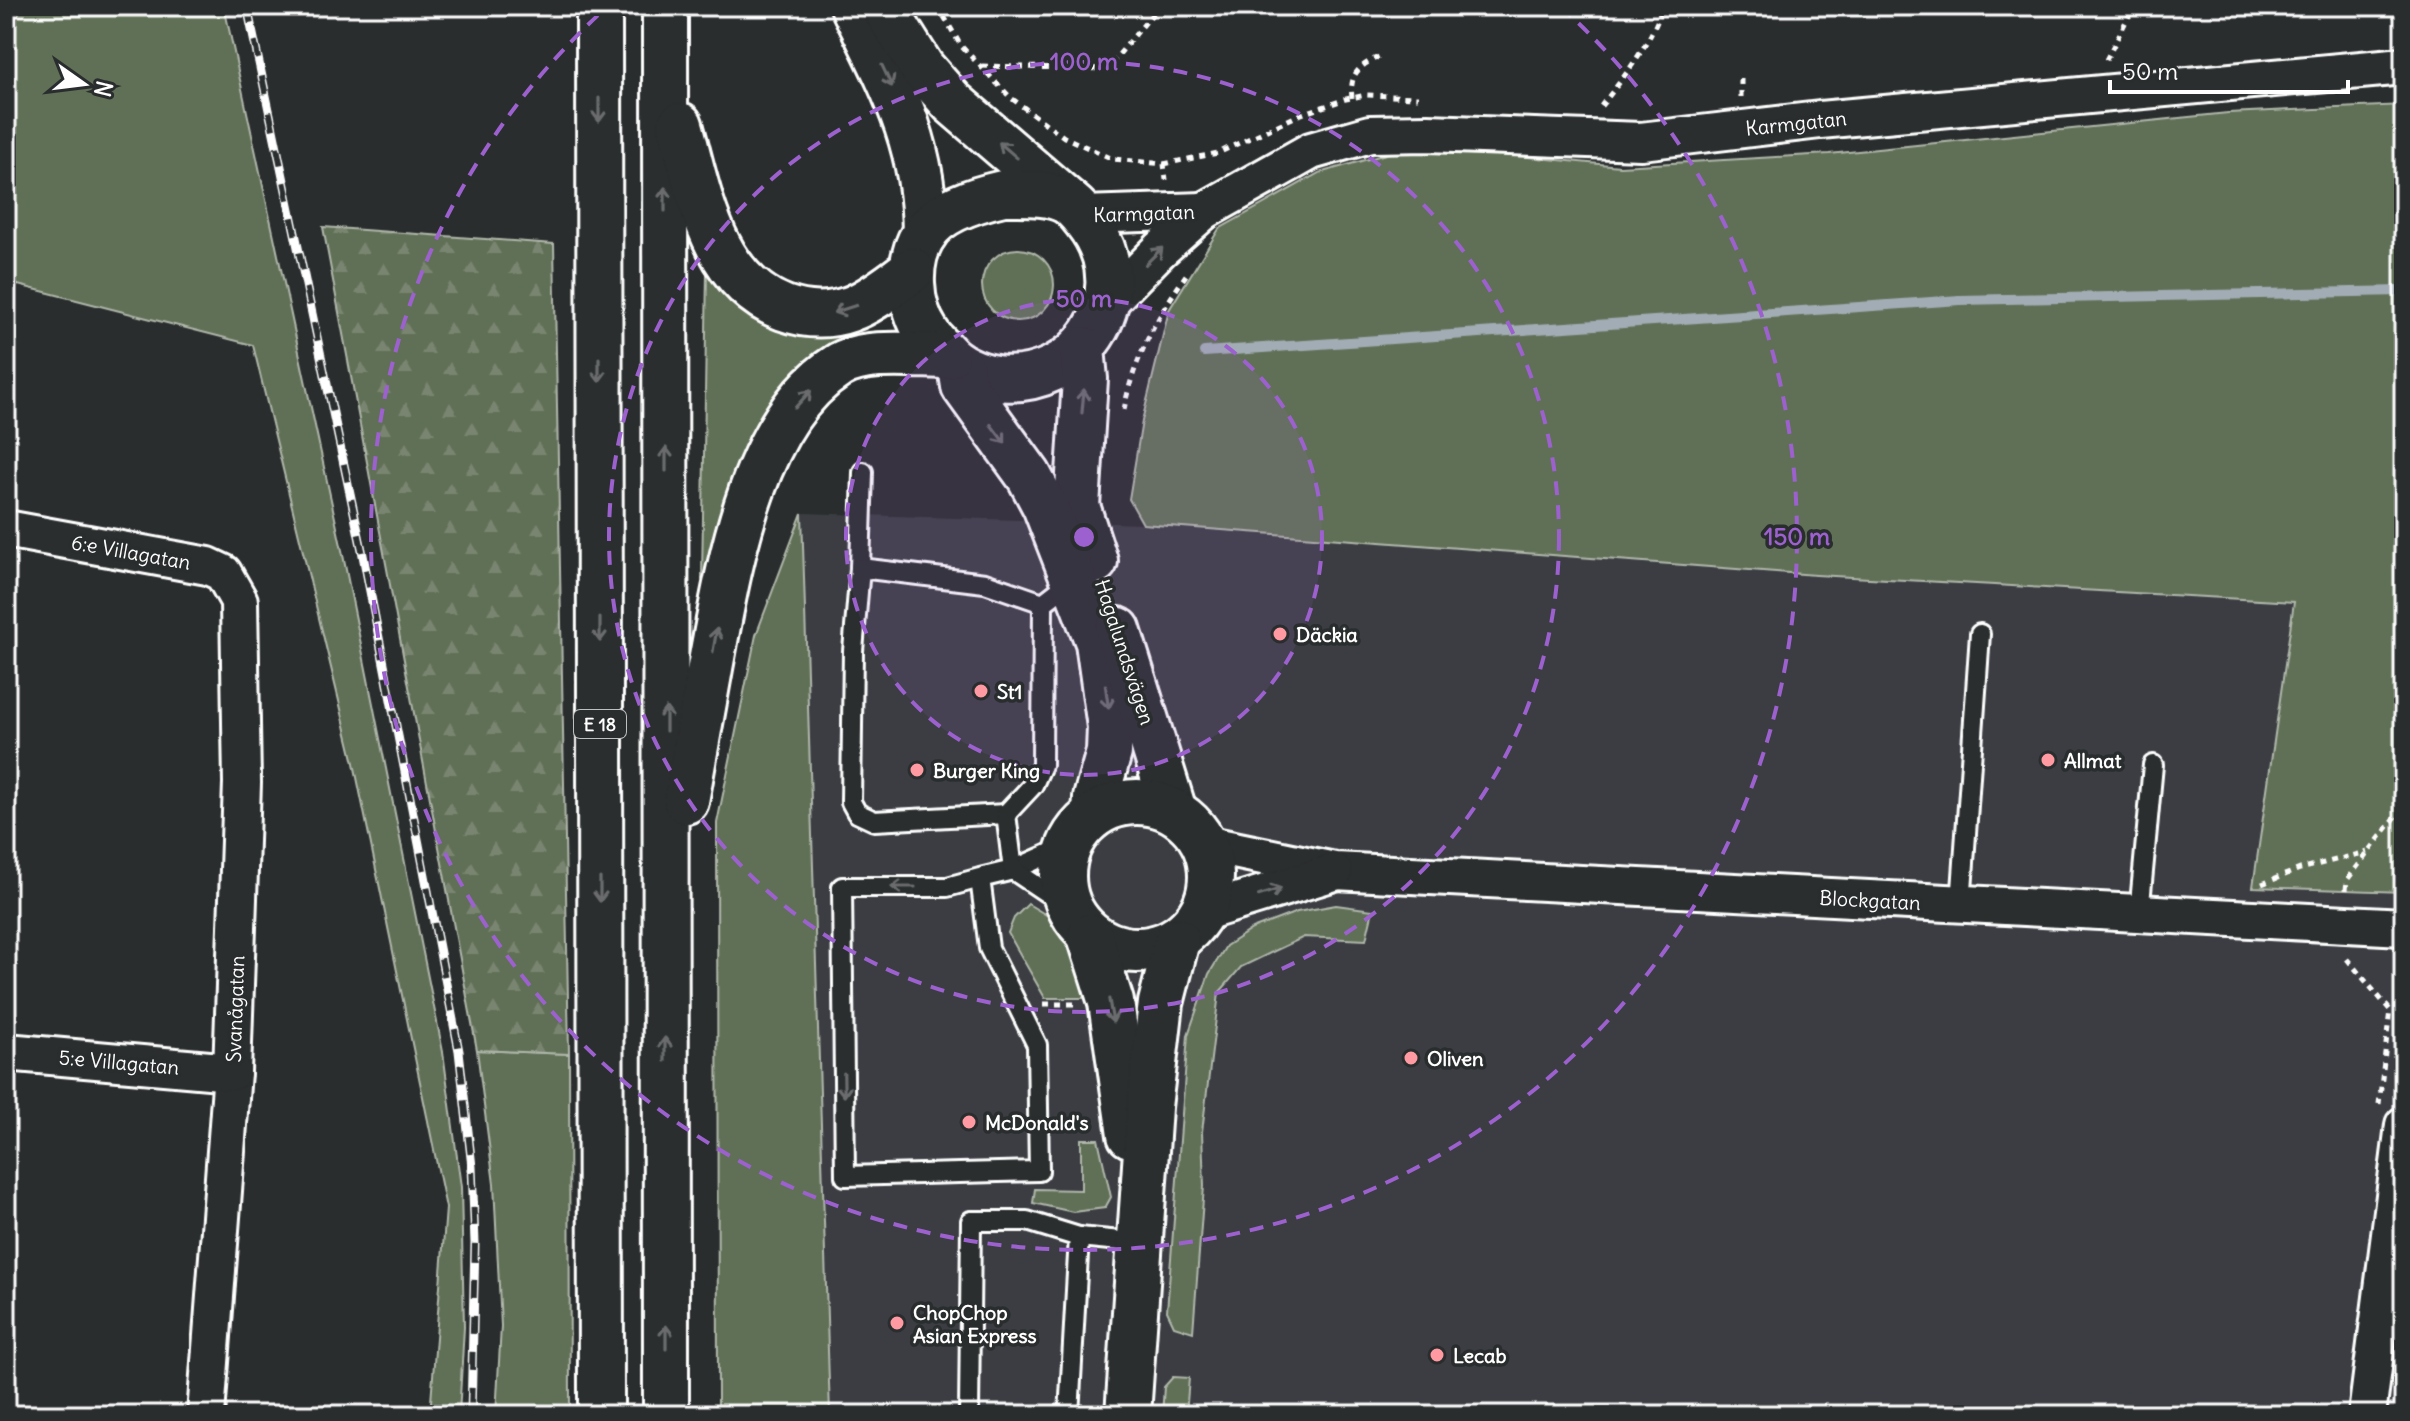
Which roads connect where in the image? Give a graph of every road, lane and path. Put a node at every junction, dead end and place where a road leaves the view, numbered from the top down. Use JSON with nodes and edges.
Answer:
{"nodes":[{"id":1,"x":599,"y":6,"type":"edge"},
{"id":2,"x":665,"y":6,"type":"edge"},
{"id":3,"x":853,"y":6,"type":"edge"},
{"id":4,"x":883,"y":6,"type":"edge"},
{"id":5,"x":1159,"y":6,"type":"edge"},
{"id":6,"x":1663,"y":6,"type":"edge"},
{"id":7,"x":2134,"y":6,"type":"edge"},
{"id":8,"x":1381,"y":56,"type":"dead end"},
{"id":9,"x":981,"y":66,"type":"dead end"},
{"id":10,"x":2404,"y":66,"type":"edge"},
{"id":11,"x":2101,"y":68,"type":"dead end"},
{"id":12,"x":1741,"y":74,"type":"dead end"},
{"id":13,"x":665,"y":77,"type":"junction"},
{"id":14,"x":1352,"y":98,"type":"dead end"},
{"id":15,"x":1741,"y":101,"type":"dead end"},
{"id":16,"x":1599,"y":108,"type":"dead end"},
{"id":17,"x":1075,"y":208,"type":"junction"},
{"id":18,"x":1204,"y":211,"type":"junction"},
{"id":19,"x":918,"y":252,"type":"junction"},
{"id":20,"x":1106,"y":305,"type":"junction"},
{"id":21,"x":1082,"y":349,"type":"junction"},
{"id":22,"x":954,"y":362,"type":"junction"},
{"id":23,"x":863,"y":472,"type":"dead end"},
{"id":24,"x":6,"y":529,"type":"edge"},
{"id":25,"x":860,"y":568,"type":"junction"},
{"id":26,"x":1059,"y":591,"type":"junction"},
{"id":27,"x":239,"y":601,"type":"joint"},
{"id":28,"x":1980,"y":634,"type":"dead end"},
{"id":29,"x":2153,"y":765,"type":"dead end"},
{"id":30,"x":2404,"y":806,"type":"edge"},
{"id":31,"x":1174,"y":811,"type":"junction"},
{"id":32,"x":1006,"y":814,"type":"junction"},
{"id":33,"x":1082,"y":830,"type":"junction"},
{"id":34,"x":1205,"y":844,"type":"junction"},
{"id":35,"x":2368,"y":852,"type":"junction"},
{"id":36,"x":1013,"y":870,"type":"junction"},
{"id":37,"x":1335,"y":871,"type":"junction"},
{"id":38,"x":980,"y":878,"type":"junction"},
{"id":39,"x":2256,"y":886,"type":"dead end"},
{"id":40,"x":1961,"y":905,"type":"junction"},
{"id":41,"x":666,"y":909,"type":"junction"},
{"id":42,"x":2139,"y":914,"type":"junction"},
{"id":43,"x":1079,"y":921,"type":"junction"},
{"id":44,"x":2344,"y":923,"type":"junction"},
{"id":45,"x":1190,"y":926,"type":"junction"},
{"id":46,"x":2404,"y":927,"type":"edge"},
{"id":47,"x":1017,"y":1003,"type":"junction"},
{"id":48,"x":1087,"y":1004,"type":"dead end"},
{"id":49,"x":6,"y":1052,"type":"edge"},
{"id":50,"x":232,"y":1072,"type":"junction"},
{"id":51,"x":2391,"y":1121,"type":"edge"},
{"id":52,"x":1141,"y":1229,"type":"junction"},
{"id":53,"x":1079,"y":1237,"type":"junction"},
{"id":54,"x":206,"y":1415,"type":"edge"},
{"id":55,"x":601,"y":1415,"type":"edge"},
{"id":56,"x":666,"y":1415,"type":"edge"},
{"id":57,"x":969,"y":1415,"type":"edge"},
{"id":58,"x":1069,"y":1415,"type":"edge"},
{"id":59,"x":1128,"y":1415,"type":"edge"},
{"id":60,"x":2367,"y":1415,"type":"edge"}],
"edges":[{"from":1,"to":55,"type":"main road","number":"E 18","one_way":true},
{"from":2,"to":13,"type":"main road"},
{"from":3,"to":19,"type":"main road","name":"Hagalundsvägen","one_way":true},
{"from":17,"to":4,"type":"main road","one_way":true},
{"from":5,"to":9,"type":"path"},
{"from":6,"to":16,"type":"path"},
{"from":7,"to":11,"type":"path"},
{"from":8,"to":14,"type":"path"},
{"from":10,"to":18,"type":"street","name":"Karmgatan"},
{"from":12,"to":15,"type":"path"},
{"from":19,"to":13,"type":"main road","one_way":true},
{"from":41,"to":13,"type":"main road","one_way":true},
{"from":17,"to":18,"type":"street","name":"Karmgatan"},
{"from":17,"to":19,"type":"main road"},
{"from":17,"to":20,"type":"main road"},
{"from":20,"to":18,"type":"street","name":"Karmgatan","one_way":true},
{"from":19,"to":22,"type":"main road","name":"Hagalundsvägen"},
{"from":20,"to":21,"type":"main road"},
{"from":21,"to":22,"type":"main road"},
{"from":31,"to":21,"type":"main road","name":"Hagalundsvägen","one_way":true},
{"from":22,"to":26,"type":"main road","name":"Hagalundsvägen","one_way":true},
{"from":41,"to":22,"type":"main road","one_way":true},
{"from":23,"to":25,"type":"lane"},
{"from":24,"to":27,"type":"street","name":"6:e Villagatan"},
{"from":25,"to":26,"type":"lane"},
{"from":25,"to":32,"type":"lane"},
{"from":26,"to":32,"type":"lane"},
{"from":26,"to":33,"type":"main road","name":"Hagalundsvägen","one_way":true},
{"from":27,"to":50,"type":"street","name":"Svanågatan"},
{"from":28,"to":40,"type":"lane"},
{"from":29,"to":42,"type":"lane"},
{"from":30,"to":35,"type":"path"},
{"from":31,"to":33,"type":"main road"},
{"from":31,"to":34,"type":"main road"},
{"from":32,"to":36,"type":"lane"},
{"from":33,"to":36,"type":"lane"},
{"from":33,"to":43,"type":"main road"},
{"from":34,"to":37,"type":"street","name":"Blockgatan"},
{"from":34,"to":45,"type":"main road"},
{"from":35,"to":39,"type":"path"},
{"from":35,"to":44,"type":"path"},
{"from":36,"to":38,"type":"lane"},
{"from":36,"to":43,"type":"lane"},
{"from":37,"to":40,"type":"street","name":"Blockgatan"},
{"from":45,"to":37,"type":"street","name":"Blockgatan","one_way":true},
{"from":38,"to":47,"type":"lane"},
{"from":38,"to":47,"type":"lane","one_way":true},
{"from":40,"to":42,"type":"street","name":"Blockgatan"},
{"from":56,"to":41,"type":"main road","one_way":true},
{"from":42,"to":44,"type":"street","name":"Blockgatan"},
{"from":43,"to":45,"type":"main road"},
{"from":43,"to":52,"type":"main road","one_way":true},
{"from":44,"to":46,"type":"street","name":"Blockgatan"},
{"from":44,"to":51,"type":"path"},
{"from":45,"to":52,"type":"main road"},
{"from":47,"to":48,"type":"path"},
{"from":49,"to":50,"type":"street","name":"5:e Villagatan"},
{"from":50,"to":54,"type":"street","name":"Svanågatan"},
{"from":51,"to":60,"type":"street"},
{"from":52,"to":53,"type":"lane"},
{"from":52,"to":59,"type":"main road"},
{"from":53,"to":57,"type":"lane"},
{"from":53,"to":58,"type":"lane"}]}
